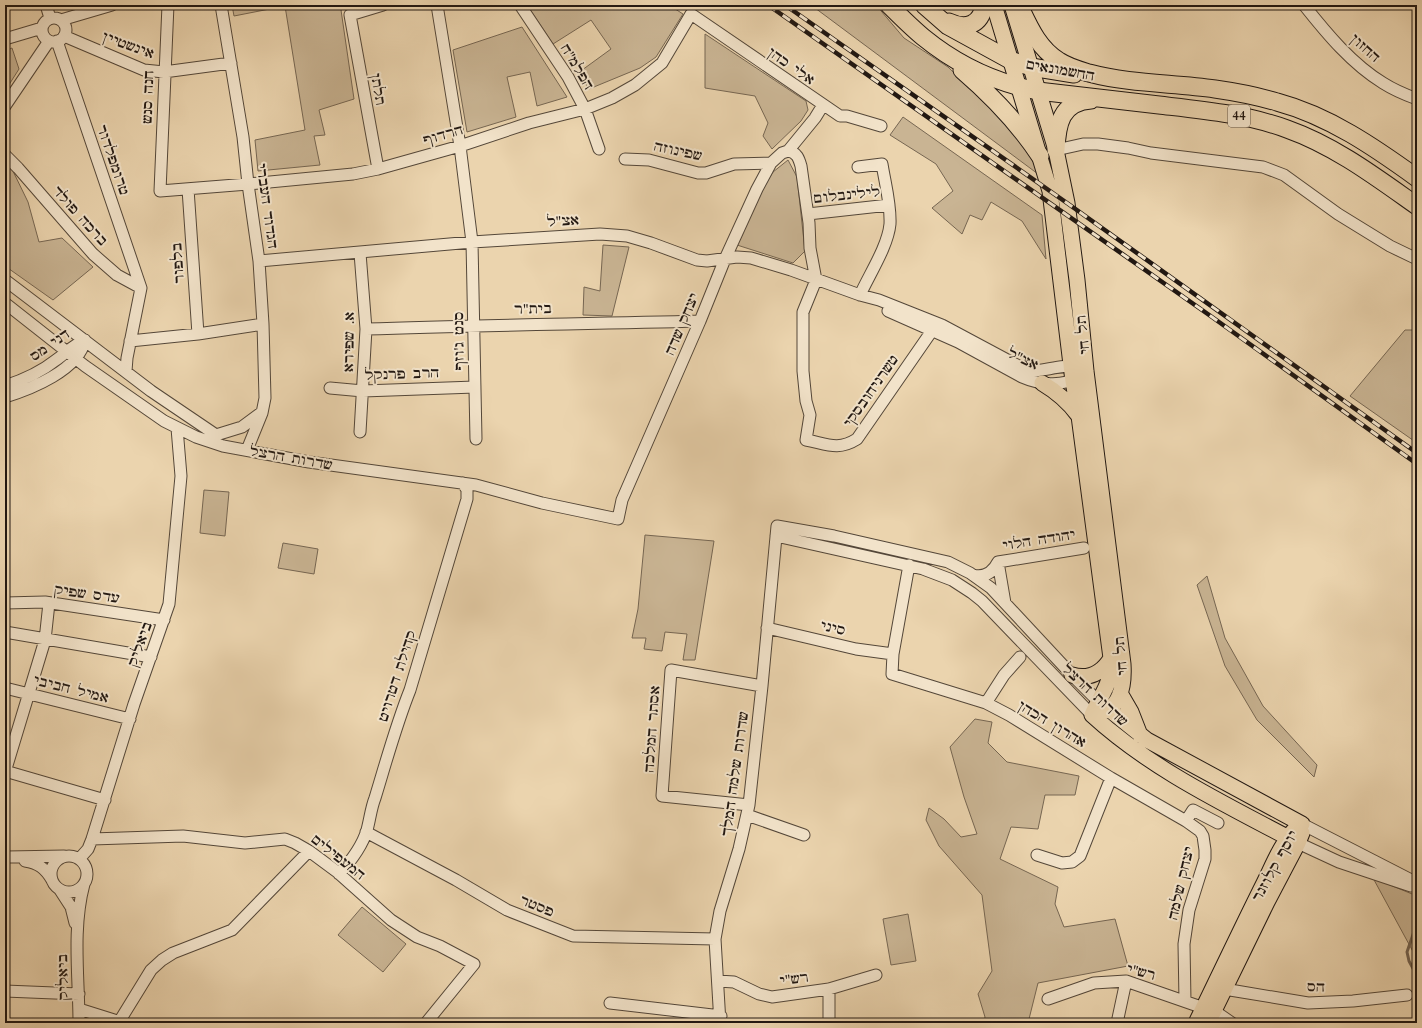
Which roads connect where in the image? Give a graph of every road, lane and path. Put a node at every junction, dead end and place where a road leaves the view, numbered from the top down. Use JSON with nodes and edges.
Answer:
{"nodes":[{"id":1,"x":46,"y":5,"type":"edge"},
{"id":2,"x":112,"y":5,"type":"edge"},
{"id":3,"x":168,"y":5,"type":"edge"},
{"id":4,"x":221,"y":5,"type":"edge"},
{"id":5,"x":383,"y":5,"type":"edge"},
{"id":6,"x":437,"y":5,"type":"edge"},
{"id":7,"x":520,"y":5,"type":"edge"},
{"id":8,"x":890,"y":5,"type":"edge"},
{"id":9,"x":984,"y":5,"type":"edge"},
{"id":10,"x":994,"y":5,"type":"edge"},
{"id":11,"x":1012,"y":5,"type":"edge"},
{"id":12,"x":1019,"y":5,"type":"edge"},
{"id":13,"x":1305,"y":5,"type":"edge"},
{"id":14,"x":929,"y":10,"type":"edge"},
{"id":15,"x":691,"y":14,"type":"joint"},
{"id":16,"x":50,"y":18,"type":"junction"},
{"id":17,"x":61,"y":20,"type":"junction"},
{"id":18,"x":42,"y":28,"type":"junction"},
{"id":19,"x":5,"y":39,"type":"edge"},
{"id":20,"x":57,"y":40,"type":"junction"},
{"id":21,"x":926,"y":40,"type":"junction"},
{"id":22,"x":1010,"y":60,"type":"junction"},
{"id":23,"x":231,"y":63,"type":"junction"},
{"id":24,"x":1031,"y":67,"type":"junction"},
{"id":25,"x":164,"y":72,"type":"junction"},
{"id":26,"x":1110,"y":79,"type":"junction"},
{"id":27,"x":1020,"y":87,"type":"junction"},
{"id":28,"x":1038,"y":91,"type":"junction"},
{"id":29,"x":1115,"y":100,"type":"junction"},
{"id":30,"x":1417,"y":100,"type":"edge"},
{"id":31,"x":823,"y":105,"type":"junction"},
{"id":32,"x":5,"y":106,"type":"edge"},
{"id":33,"x":584,"y":109,"type":"junction"},
{"id":34,"x":881,"y":126,"type":"dead end"},
{"id":35,"x":460,"y":146,"type":"junction"},
{"id":36,"x":599,"y":149,"type":"dead end"},
{"id":37,"x":1056,"y":150,"type":"junction"},
{"id":38,"x":792,"y":152,"type":"junction"},
{"id":39,"x":5,"y":156,"type":"edge"},
{"id":40,"x":1040,"y":156,"type":"junction"},
{"id":41,"x":625,"y":159,"type":"dead end"},
{"id":42,"x":771,"y":163,"type":"junction"},
{"id":43,"x":858,"y":167,"type":"dead end"},
{"id":44,"x":378,"y":169,"type":"junction"},
{"id":45,"x":1417,"y":178,"type":"edge"},
{"id":46,"x":248,"y":184,"type":"junction"},
{"id":47,"x":188,"y":189,"type":"junction"},
{"id":48,"x":160,"y":191,"type":"joint"},
{"id":49,"x":889,"y":205,"type":"junction"},
{"id":50,"x":1417,"y":206,"type":"edge"},
{"id":51,"x":808,"y":214,"type":"junction"},
{"id":52,"x":472,"y":242,"type":"junction"},
{"id":53,"x":810,"y":248,"type":"junction"},
{"id":54,"x":360,"y":253,"type":"junction"},
{"id":55,"x":725,"y":259,"type":"junction"},
{"id":56,"x":1417,"y":259,"type":"edge"},
{"id":57,"x":272,"y":260,"type":"junction"},
{"id":58,"x":259,"y":261,"type":"junction"},
{"id":59,"x":791,"y":270,"type":"junction"},
{"id":60,"x":5,"y":280,"type":"edge"},
{"id":61,"x":816,"y":280,"type":"junction"},
{"id":62,"x":262,"y":287,"type":"junction"},
{"id":63,"x":141,"y":288,"type":"junction"},
{"id":64,"x":860,"y":295,"type":"junction"},
{"id":65,"x":5,"y":303,"type":"edge"},
{"id":66,"x":700,"y":321,"type":"junction"},
{"id":67,"x":264,"y":324,"type":"junction"},
{"id":68,"x":474,"y":325,"type":"junction"},
{"id":69,"x":937,"y":328,"type":"junction"},
{"id":70,"x":366,"y":329,"type":"junction"},
{"id":71,"x":198,"y":334,"type":"junction"},
{"id":72,"x":84,"y":340,"type":"junction"},
{"id":73,"x":130,"y":341,"type":"junction"},
{"id":74,"x":70,"y":355,"type":"junction"},
{"id":75,"x":85,"y":366,"type":"junction"},
{"id":76,"x":126,"y":371,"type":"junction"},
{"id":77,"x":1086,"y":371,"type":"junction"},
{"id":78,"x":1072,"y":373,"type":"junction"},
{"id":79,"x":54,"y":375,"type":"junction"},
{"id":80,"x":1042,"y":383,"type":"junction"},
{"id":81,"x":5,"y":386,"type":"edge"},
{"id":82,"x":475,"y":387,"type":"junction"},
{"id":83,"x":330,"y":388,"type":"dead end"},
{"id":84,"x":363,"y":391,"type":"junction"},
{"id":85,"x":5,"y":397,"type":"edge"},
{"id":86,"x":262,"y":413,"type":"junction"},
{"id":87,"x":1079,"y":416,"type":"junction"},
{"id":88,"x":177,"y":428,"type":"junction"},
{"id":89,"x":360,"y":432,"type":"dead end"},
{"id":90,"x":476,"y":439,"type":"dead end"},
{"id":91,"x":247,"y":450,"type":"junction"},
{"id":92,"x":463,"y":482,"type":"junction"},
{"id":93,"x":618,"y":519,"type":"joint"},
{"id":94,"x":776,"y":531,"type":"junction"},
{"id":95,"x":1084,"y":548,"type":"dead end"},
{"id":96,"x":998,"y":562,"type":"junction"},
{"id":97,"x":909,"y":565,"type":"junction"},
{"id":98,"x":973,"y":575,"type":"junction"},
{"id":99,"x":5,"y":603,"type":"edge"},
{"id":100,"x":49,"y":603,"type":"junction"},
{"id":101,"x":1006,"y":603,"type":"junction"},
{"id":102,"x":164,"y":620,"type":"junction"},
{"id":103,"x":767,"y":628,"type":"junction"},
{"id":104,"x":5,"y":632,"type":"edge"},
{"id":105,"x":45,"y":640,"type":"junction"},
{"id":106,"x":893,"y":654,"type":"junction"},
{"id":107,"x":151,"y":657,"type":"junction"},
{"id":108,"x":1020,"y":657,"type":"dead end"},
{"id":109,"x":1111,"y":658,"type":"junction"},
{"id":110,"x":1072,"y":675,"type":"junction"},
{"id":111,"x":762,"y":686,"type":"junction"},
{"id":112,"x":5,"y":688,"type":"edge"},
{"id":113,"x":1120,"y":693,"type":"junction"},
{"id":114,"x":29,"y":694,"type":"junction"},
{"id":115,"x":986,"y":703,"type":"junction"},
{"id":116,"x":1103,"y":705,"type":"junction"},
{"id":117,"x":1092,"y":716,"type":"junction"},
{"id":118,"x":130,"y":719,"type":"junction"},
{"id":119,"x":1140,"y":736,"type":"junction"},
{"id":120,"x":5,"y":771,"type":"edge"},
{"id":121,"x":1111,"y":778,"type":"junction"},
{"id":122,"x":105,"y":800,"type":"junction"},
{"id":123,"x":748,"y":810,"type":"junction"},
{"id":124,"x":1186,"y":821,"type":"junction"},
{"id":125,"x":1218,"y":823,"type":"dead end"},
{"id":126,"x":1302,"y":824,"type":"junction"},
{"id":127,"x":366,"y":832,"type":"junction"},
{"id":128,"x":804,"y":835,"type":"dead end"},
{"id":129,"x":92,"y":839,"type":"junction"},
{"id":130,"x":1293,"y":840,"type":"junction"},
{"id":131,"x":309,"y":851,"type":"junction"},
{"id":132,"x":1037,"y":855,"type":"dead end"},
{"id":133,"x":67,"y":856,"type":"junction"},
{"id":134,"x":6,"y":857,"type":"edge"},
{"id":135,"x":80,"y":858,"type":"junction"},
{"id":136,"x":339,"y":874,"type":"junction"},
{"id":137,"x":53,"y":881,"type":"junction"},
{"id":138,"x":1417,"y":883,"type":"edge"},
{"id":139,"x":84,"y":884,"type":"junction"},
{"id":140,"x":1417,"y":888,"type":"edge"},
{"id":141,"x":60,"y":890,"type":"junction"},
{"id":142,"x":77,"y":931,"type":"junction"},
{"id":143,"x":715,"y":939,"type":"junction"},
{"id":144,"x":876,"y":975,"type":"dead end"},
{"id":145,"x":718,"y":981,"type":"junction"},
{"id":146,"x":1126,"y":981,"type":"junction"},
{"id":147,"x":829,"y":989,"type":"junction"},
{"id":148,"x":1224,"y":989,"type":"junction"},
{"id":149,"x":5,"y":991,"type":"edge"},
{"id":150,"x":79,"y":994,"type":"junction"},
{"id":151,"x":1407,"y":995,"type":"dead end"},
{"id":152,"x":1048,"y":998,"type":"dead end"},
{"id":153,"x":1186,"y":1001,"type":"junction"},
{"id":154,"x":610,"y":1003,"type":"dead end"},
{"id":155,"x":79,"y":1009,"type":"junction"},
{"id":156,"x":1208,"y":1014,"type":"edge"},
{"id":157,"x":720,"y":1019,"type":"edge"},
{"id":158,"x":79,"y":1023,"type":"edge"},
{"id":159,"x":120,"y":1023,"type":"edge"},
{"id":160,"x":426,"y":1023,"type":"edge"},
{"id":161,"x":829,"y":1023,"type":"edge"},
{"id":162,"x":1117,"y":1023,"type":"edge"},
{"id":163,"x":1196,"y":1023,"type":"edge"},
{"id":164,"x":1232,"y":1023,"type":"edge"}],
"edges":[{"from":1,"to":16,"type":"street"},
{"from":2,"to":17,"type":"street"},
{"from":3,"to":25,"type":"street","name":"חנה סנש"},
{"from":4,"to":23,"type":"street","name":"הגדוד העברי"},
{"from":5,"to":44,"type":"street","name":"תלתן"},
{"from":6,"to":35,"type":"street","name":"סנט ג'וזף"},
{"from":7,"to":33,"type":"street","name":"הפלמ\"ח"},
{"from":8,"to":21,"type":"highway","number":"44"},
{"from":9,"to":14,"type":"highway"},
{"from":10,"to":22,"type":"main road","name":"תל חי"},
{"from":11,"to":24,"type":"main road","name":"תל חי"},
{"from":12,"to":26,"type":"highway"},
{"from":13,"to":30,"type":"street","name":"החזון"},
{"from":14,"to":22,"type":"highway","number":"44"},
{"from":15,"to":31,"type":"street","name":"אלי כהן"},
{"from":15,"to":33,"type":"street","name":"הרדוף"},
{"from":16,"to":17,"type":"street"},
{"from":16,"to":18,"type":"street"},
{"from":17,"to":20,"type":"street"},
{"from":18,"to":19,"type":"street"},
{"from":18,"to":20,"type":"street"},
{"from":20,"to":25,"type":"street","name":"אינשטיין"},
{"from":20,"to":32,"type":"street"},
{"from":20,"to":63,"type":"street","name":"טרומפלדור"},
{"from":21,"to":27,"type":"highway","number":"44"},
{"from":21,"to":40,"type":"highway"},
{"from":22,"to":24,"type":"highway","name":"החשמונאים","number":"44"},
{"from":22,"to":27,"type":"main road","name":"תל חי"},
{"from":23,"to":25,"type":"street","name":"אינשטיין"},
{"from":23,"to":46,"type":"street","name":"הגדוד העברי"},
{"from":24,"to":26,"type":"highway","name":"החשמונאים","number":"44"},
{"from":24,"to":28,"type":"main road","name":"תל חי"},
{"from":25,"to":48,"type":"street","name":"חנה סנש"},
{"from":26,"to":45,"type":"highway","number":"44"},
{"from":27,"to":28,"type":"highway","name":"החשמונאים","number":"44"},
{"from":27,"to":40,"type":"main road","name":"תל חי"},
{"from":28,"to":29,"type":"highway","number":"44"},
{"from":28,"to":37,"type":"main road","name":"תל חי"},
{"from":29,"to":37,"type":"highway"},
{"from":29,"to":50,"type":"highway","number":"44"},
{"from":31,"to":34,"type":"street","name":"אלי כהן"},
{"from":31,"to":38,"type":"street"},
{"from":33,"to":35,"type":"street","name":"הרדוף"},
{"from":33,"to":36,"type":"street","name":"הפלמ\"ח"},
{"from":35,"to":44,"type":"street","name":"הרדוף"},
{"from":35,"to":52,"type":"street","name":"סנט ג'וזף"},
{"from":37,"to":56,"type":"street"},
{"from":37,"to":77,"type":"main road","name":"תל חי"},
{"from":38,"to":42,"type":"street","name":"יצחק שדה"},
{"from":38,"to":51,"type":"street"},
{"from":39,"to":63,"type":"street","name":"ברכה פולד"},
{"from":40,"to":78,"type":"main road","name":"תל חי"},
{"from":41,"to":42,"type":"street","name":"שפינוזה"},
{"from":42,"to":55,"type":"street","name":"יצחק שדה"},
{"from":43,"to":49,"type":"street"},
{"from":44,"to":46,"type":"street","name":"הרדוף"},
{"from":46,"to":47,"type":"street","name":"הרדוף"},
{"from":46,"to":58,"type":"street","name":"הגדוד העברי"},
{"from":47,"to":48,"type":"street","name":"הרדוף"},
{"from":47,"to":71,"type":"street","name":"בלפור"},
{"from":49,"to":51,"type":"street","name":"לילינבלום"},
{"from":49,"to":64,"type":"street"},
{"from":51,"to":53,"type":"street"},
{"from":52,"to":54,"type":"street","name":"אצ\"ל"},
{"from":52,"to":55,"type":"street","name":"אצ\"ל"},
{"from":52,"to":68,"type":"street","name":"סנט ג'וזף"},
{"from":53,"to":59,"type":"street"},
{"from":53,"to":61,"type":"street"},
{"from":54,"to":57,"type":"street","name":"אצ\"ל"},
{"from":54,"to":70,"type":"street","name":"א. שפירא"},
{"from":55,"to":59,"type":"street","name":"אצ\"ל"},
{"from":55,"to":66,"type":"street","name":"יצחק שדה"},
{"from":57,"to":58,"type":"street","name":"אצ\"ל"},
{"from":57,"to":62,"type":"street"},
{"from":58,"to":62,"type":"street","name":"הגדוד העברי"},
{"from":59,"to":61,"type":"street","name":"אצ\"ל"},
{"from":60,"to":72,"type":"street"},
{"from":61,"to":64,"type":"street","name":"אצ\"ל"},
{"from":61,"to":69,"type":"street","name":"טשרניחובסקי"},
{"from":62,"to":67,"type":"street","name":"הגדוד העברי"},
{"from":63,"to":73,"type":"street"},
{"from":64,"to":69,"type":"street","name":"אצ\"ל"},
{"from":65,"to":74,"type":"street","name":"שדרות הרצל"},
{"from":66,"to":68,"type":"street","name":"בית\"ר"},
{"from":66,"to":93,"type":"street","name":"יצחק שדה"},
{"from":67,"to":71,"type":"street"},
{"from":67,"to":86,"type":"street","name":"הגדוד העברי"},
{"from":68,"to":70,"type":"street","name":"בית\"ר"},
{"from":68,"to":82,"type":"street","name":"סנט ג'וזף"},
{"from":69,"to":78,"type":"street","name":"אצ\"ל"},
{"from":69,"to":80,"type":"street","name":"אצ\"ל"},
{"from":70,"to":84,"type":"street","name":"א. שפירא"},
{"from":71,"to":73,"type":"street"},
{"from":72,"to":74,"type":"street","name":"דני מס"},
{"from":72,"to":76,"type":"street"},
{"from":73,"to":76,"type":"street"},
{"from":74,"to":75,"type":"street","name":"שדרות הרצל"},
{"from":74,"to":79,"type":"street","name":"דני מס"},
{"from":74,"to":81,"type":"street","name":"דני מס"},
{"from":75,"to":79,"type":"street"},
{"from":75,"to":88,"type":"street","name":"שדרות הרצל"},
{"from":76,"to":86,"type":"street"},
{"from":77,"to":78,"type":"street","name":"אצ\"ל"},
{"from":77,"to":113,"type":"main road","name":"תל חי"},
{"from":78,"to":80,"type":"street","name":"אצ\"ל"},
{"from":78,"to":87,"type":"main road","name":"תל חי"},
{"from":79,"to":85,"type":"street","name":"דני מס"},
{"from":80,"to":87,"type":"main road"},
{"from":82,"to":84,"type":"street","name":"הרב פרנקל"},
{"from":82,"to":90,"type":"street","name":"סנט ג'וזף"},
{"from":83,"to":84,"type":"street","name":"הרב פרנקל"},
{"from":84,"to":89,"type":"street","name":"א. שפירא"},
{"from":86,"to":91,"type":"street","name":"הגדוד העברי"},
{"from":87,"to":109,"type":"main road","name":"תל חי"},
{"from":88,"to":91,"type":"street","name":"שדרות הרצל"},
{"from":88,"to":102,"type":"street","name":"ביאליק"},
{"from":91,"to":92,"type":"street","name":"שדרות הרצל"},
{"from":92,"to":93,"type":"street","name":"שדרות הרצל"},
{"from":92,"to":127,"type":"street","name":"קהילת דטרויט"},
{"from":94,"to":97,"type":"street","name":"שדרות הרצל"},
{"from":94,"to":98,"type":"street","name":"שדרות הרצל"},
{"from":94,"to":103,"type":"street","name":"שדרות שלמה המלך"},
{"from":95,"to":96,"type":"street","name":"יהודה הלוי"},
{"from":96,"to":98,"type":"street","name":"יהודה הלוי"},
{"from":96,"to":101,"type":"street","name":"יהודה הלוי"},
{"from":97,"to":106,"type":"street"},
{"from":97,"to":117,"type":"street","name":"שדרות הרצל"},
{"from":98,"to":101,"type":"street","name":"שדרות הרצל"},
{"from":99,"to":100,"type":"street","name":"עדס שפיק"},
{"from":100,"to":102,"type":"street","name":"עדס שפיק"},
{"from":100,"to":105,"type":"street"},
{"from":101,"to":110,"type":"street","name":"שדרות הרצל"},
{"from":102,"to":107,"type":"street","name":"ביאליק"},
{"from":103,"to":106,"type":"street","name":"סיני"},
{"from":103,"to":111,"type":"street","name":"שדרות שלמה המלך"},
{"from":104,"to":105,"type":"street"},
{"from":105,"to":107,"type":"street"},
{"from":105,"to":114,"type":"street"},
{"from":106,"to":115,"type":"street","name":"אהרון הכהן"},
{"from":107,"to":118,"type":"street","name":"ביאליק"},
{"from":108,"to":115,"type":"street"},
{"from":109,"to":110,"type":"main road"},
{"from":109,"to":116,"type":"main road","name":"תל חי"},
{"from":110,"to":116,"type":"street","name":"שדרות הרצל"},
{"from":111,"to":123,"type":"street","name":"שדרות שלמה המלך"},
{"from":111,"to":123,"type":"street","name":"אסתר המלכה"},
{"from":112,"to":114,"type":"street","name":"אמיל חביבי"},
{"from":113,"to":116,"type":"main road","name":"תל חי"},
{"from":113,"to":119,"type":"main road"},
{"from":114,"to":118,"type":"street","name":"אמיל חביבי"},
{"from":114,"to":120,"type":"street"},
{"from":115,"to":121,"type":"street","name":"אהרון הכהן"},
{"from":116,"to":117,"type":"main road","name":"תל חי"},
{"from":116,"to":119,"type":"main road","name":"שדרות הרצל"},
{"from":117,"to":130,"type":"main road","name":"שדרות הרצל"},
{"from":118,"to":122,"type":"street","name":"ביאליק"},
{"from":119,"to":126,"type":"main road","name":"שדרות הרצל"},
{"from":120,"to":122,"type":"street"},
{"from":121,"to":124,"type":"street","name":"אהרון הכהן"},
{"from":121,"to":132,"type":"street"},
{"from":122,"to":129,"type":"street","name":"ביאליק"},
{"from":123,"to":128,"type":"street"},
{"from":123,"to":143,"type":"street","name":"שדרות שלמה המלך"},
{"from":124,"to":125,"type":"street"},
{"from":124,"to":153,"type":"street","name":"יצחק שלמה"},
{"from":126,"to":130,"type":"main road","name":"יוסף קלוזנר"},
{"from":126,"to":138,"type":"street","name":"שדרות הרצל"},
{"from":127,"to":136,"type":"street","name":"קהילת דטרויט"},
{"from":127,"to":143,"type":"street","name":"פסטר"},
{"from":129,"to":131,"type":"street","name":"המעפילים"},
{"from":129,"to":135,"type":"street","name":"ביאליק"},
{"from":130,"to":140,"type":"street","name":"שדרות הרצל"},
{"from":130,"to":148,"type":"main road","name":"יוסף קלוזנר"},
{"from":130,"to":156,"type":"main road","name":"יוסף קלוזנר"},
{"from":131,"to":136,"type":"street","name":"המעפילים"},
{"from":131,"to":159,"type":"street"},
{"from":133,"to":134,"type":"street"},
{"from":133,"to":135,"type":"street"},
{"from":133,"to":137,"type":"street"},
{"from":134,"to":137,"type":"street"},
{"from":135,"to":139,"type":"street"},
{"from":136,"to":160,"type":"street","name":"המעפילים"},
{"from":137,"to":141,"type":"street"},
{"from":139,"to":141,"type":"street"},
{"from":139,"to":142,"type":"street","name":"ביאליק"},
{"from":141,"to":142,"type":"street","name":"ביאליק"},
{"from":142,"to":150,"type":"street","name":"ביאליק"},
{"from":143,"to":145,"type":"street","name":"שדרות שלמה המלך"},
{"from":144,"to":147,"type":"street","name":"רש\"י"},
{"from":145,"to":147,"type":"street","name":"רש\"י"},
{"from":145,"to":157,"type":"street","name":"שדרות שלמה המלך"},
{"from":146,"to":152,"type":"street","name":"רש\"י"},
{"from":146,"to":153,"type":"street","name":"רש\"י"},
{"from":146,"to":162,"type":"street"},
{"from":147,"to":161,"type":"street"},
{"from":148,"to":151,"type":"street","name":"הס"},
{"from":148,"to":156,"type":"main road","name":"יוסף קלוזנר"},
{"from":149,"to":150,"type":"street"},
{"from":150,"to":155,"type":"street","name":"ביאליק"},
{"from":153,"to":156,"type":"street","name":"רש\"י"},
{"from":154,"to":157,"type":"street"},
{"from":155,"to":158,"type":"street","name":"ביאליק"},
{"from":155,"to":159,"type":"street"},
{"from":156,"to":163,"type":"main road","name":"יוסף קלוזנר"},
{"from":156,"to":164,"type":"street","name":"רש\"י"}]}
